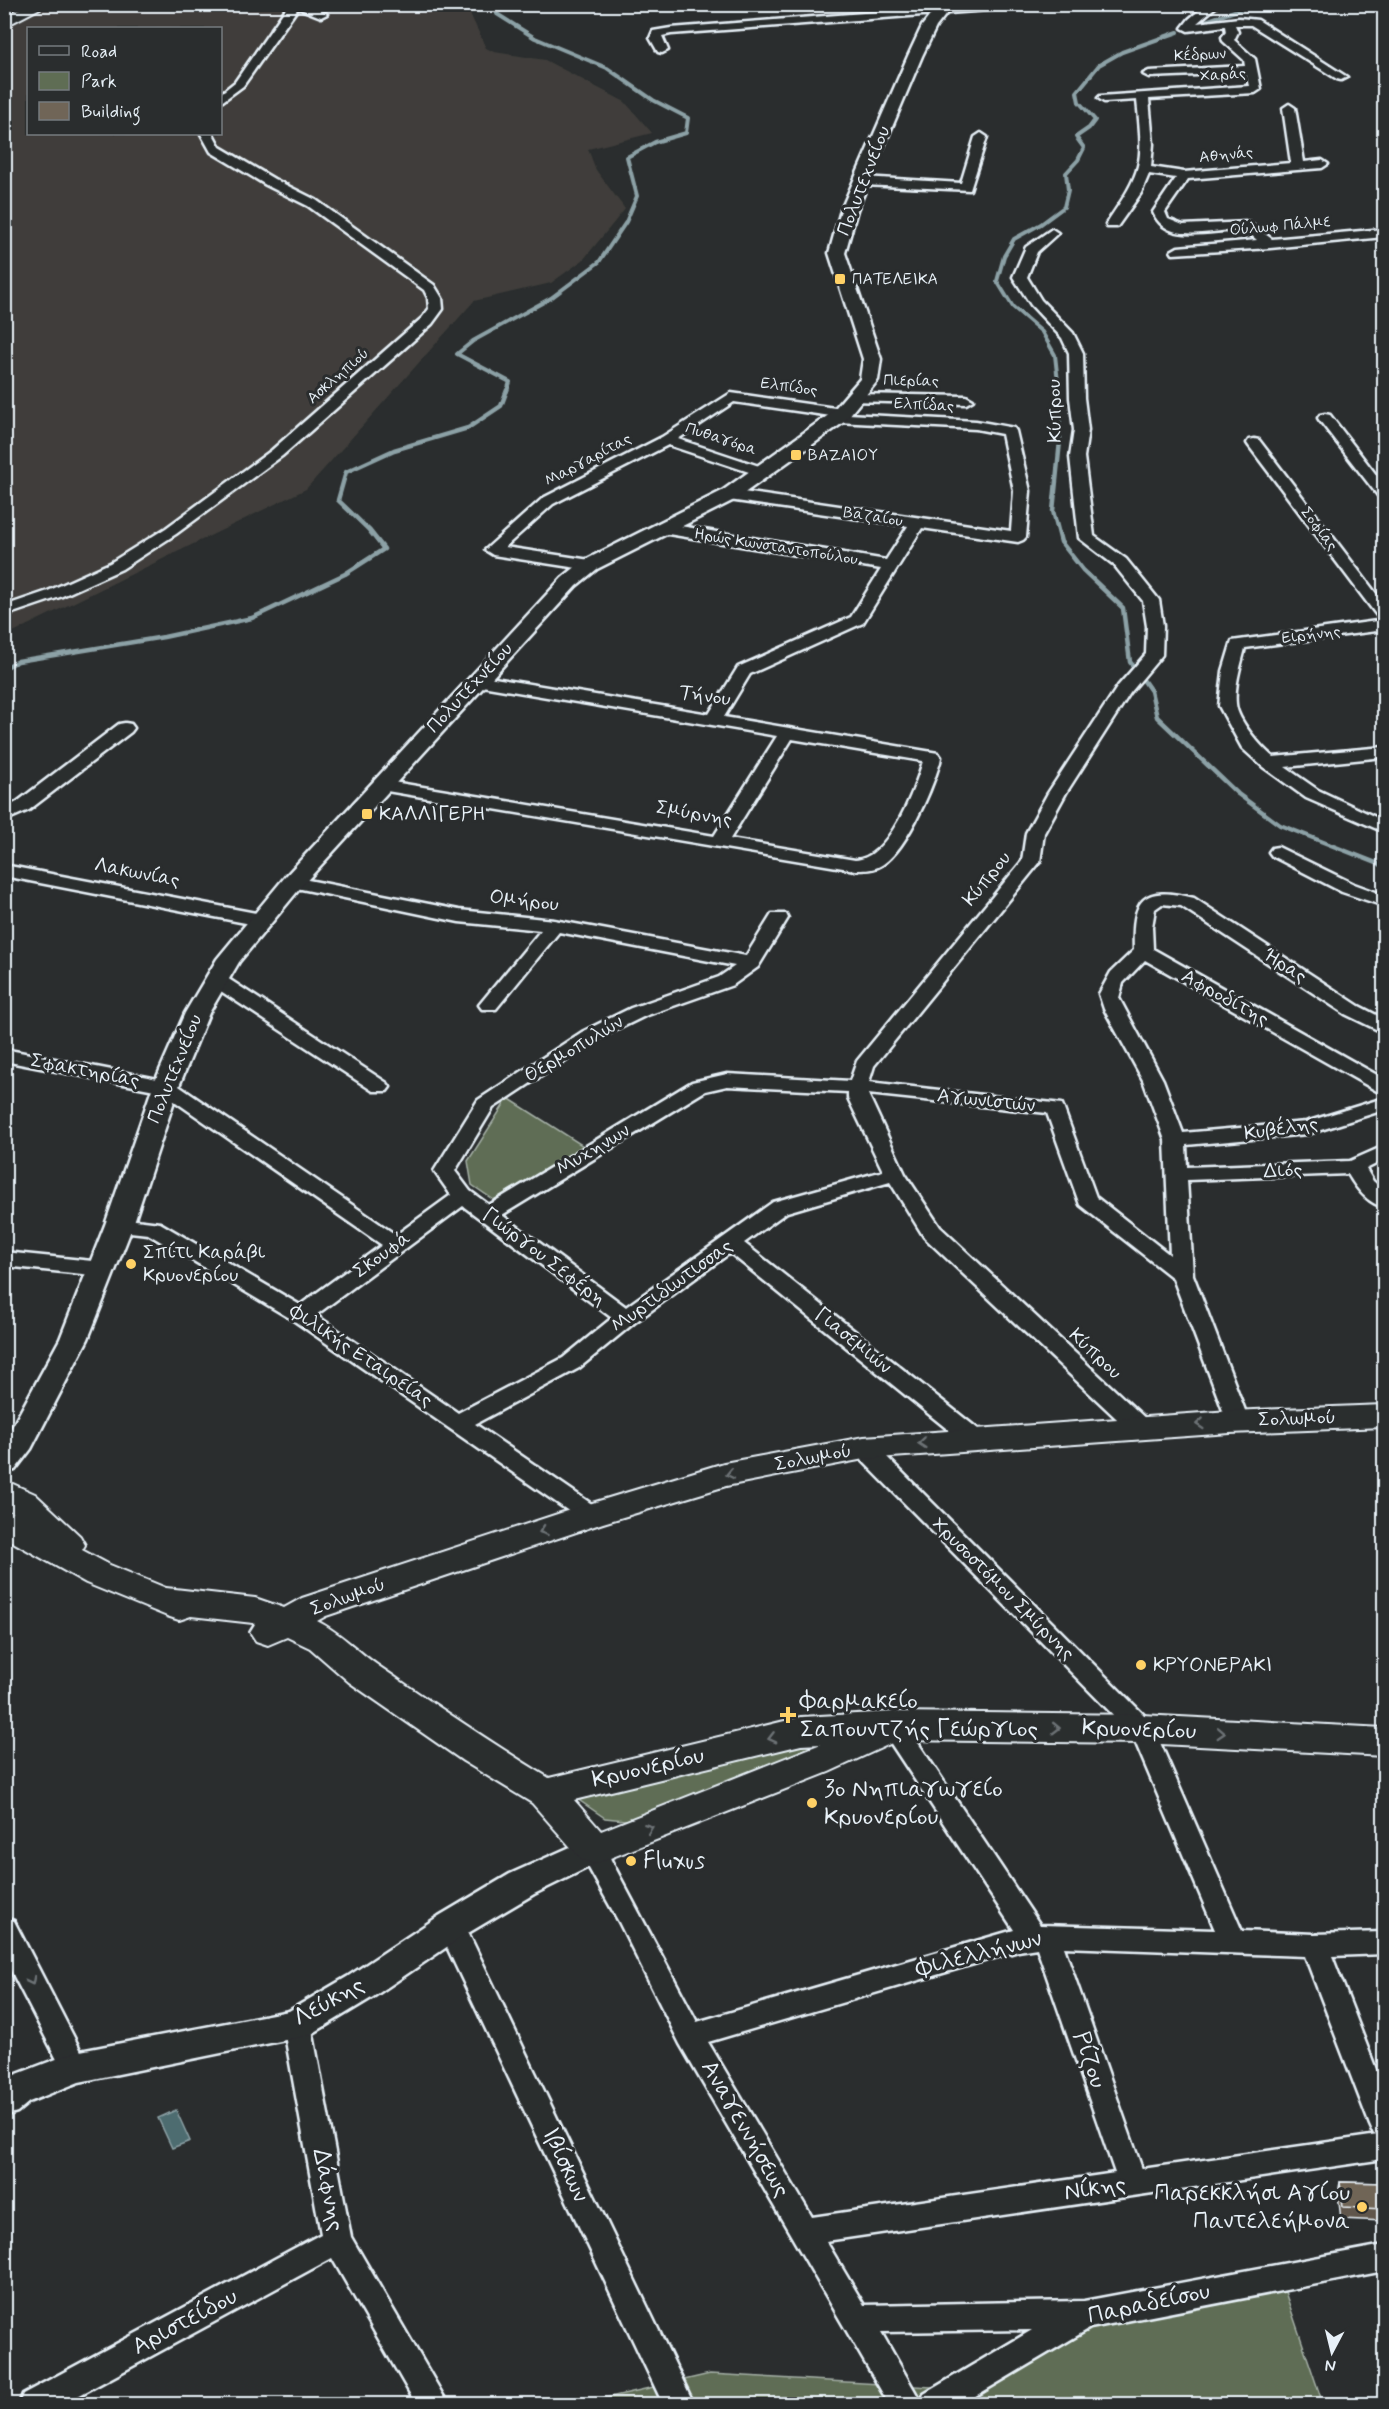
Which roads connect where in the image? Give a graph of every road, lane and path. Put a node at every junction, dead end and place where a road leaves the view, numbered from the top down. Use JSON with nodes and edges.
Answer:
{"nodes":[{"id":1,"x":10,"y":4,"type":"edge"},
{"id":2,"x":41,"y":4,"type":"edge"},
{"id":3,"x":296,"y":4,"type":"edge"},
{"id":4,"x":1029,"y":4,"type":"edge"},
{"id":5,"x":1214,"y":4,"type":"edge"},
{"id":6,"x":4,"y":7,"type":"edge"},
{"id":7,"x":943,"y":8,"type":"edge"},
{"id":8,"x":321,"y":14,"type":"dead end"},
{"id":9,"x":4,"y":22,"type":"edge"},
{"id":10,"x":1229,"y":22,"type":"junction"},
{"id":11,"x":662,"y":50,"type":"dead end"},
{"id":12,"x":1252,"y":69,"type":"junction"},
{"id":13,"x":1149,"y":74,"type":"dead end"},
{"id":14,"x":1341,"y":77,"type":"dead end"},
{"id":15,"x":1143,"y":97,"type":"junction"},
{"id":16,"x":222,"y":98,"type":"edge"},
{"id":17,"x":1104,"y":98,"type":"dead end"},
{"id":18,"x":1289,"y":108,"type":"dead end"},
{"id":19,"x":208,"y":135,"type":"edge"},
{"id":20,"x":981,"y":137,"type":"dead end"},
{"id":21,"x":1322,"y":164,"type":"dead end"},
{"id":22,"x":1298,"y":165,"type":"junction"},
{"id":23,"x":1145,"y":170,"type":"junction"},
{"id":24,"x":1184,"y":176,"type":"junction"},
{"id":25,"x":863,"y":181,"type":"junction"},
{"id":26,"x":1112,"y":224,"type":"dead end"},
{"id":27,"x":1052,"y":233,"type":"dead end"},
{"id":28,"x":1384,"y":233,"type":"edge"},
{"id":29,"x":1270,"y":244,"type":"junction"},
{"id":30,"x":1178,"y":251,"type":"dead end"},
{"id":31,"x":730,"y":397,"type":"joint"},
{"id":32,"x":966,"y":400,"type":"dead end"},
{"id":33,"x":845,"y":410,"type":"junction"},
{"id":34,"x":1324,"y":418,"type":"dead end"},
{"id":35,"x":668,"y":440,"type":"junction"},
{"id":36,"x":1254,"y":443,"type":"dead end"},
{"id":37,"x":763,"y":472,"type":"junction"},
{"id":38,"x":1384,"y":494,"type":"edge"},
{"id":39,"x":729,"y":495,"type":"junction"},
{"id":40,"x":917,"y":524,"type":"junction"},
{"id":41,"x":662,"y":528,"type":"junction"},
{"id":42,"x":1018,"y":537,"type":"joint"},
{"id":43,"x":590,"y":565,"type":"junction"},
{"id":44,"x":891,"y":566,"type":"junction"},
{"id":45,"x":4,"y":611,"type":"edge"},
{"id":46,"x":1384,"y":614,"type":"edge"},
{"id":47,"x":1384,"y":626,"type":"edge"},
{"id":48,"x":476,"y":680,"type":"junction"},
{"id":49,"x":714,"y":719,"type":"junction"},
{"id":50,"x":125,"y":728,"type":"dead end"},
{"id":51,"x":788,"y":732,"type":"junction"},
{"id":52,"x":1384,"y":752,"type":"edge"},
{"id":53,"x":926,"y":756,"type":"joint"},
{"id":54,"x":1269,"y":763,"type":"junction"},
{"id":55,"x":381,"y":785,"type":"junction"},
{"id":56,"x":4,"y":816,"type":"edge"},
{"id":57,"x":1384,"y":827,"type":"edge"},
{"id":58,"x":720,"y":841,"type":"junction"},
{"id":59,"x":1278,"y":852,"type":"dead end"},
{"id":60,"x":4,"y":870,"type":"edge"},
{"id":61,"x":293,"y":882,"type":"junction"},
{"id":62,"x":1384,"y":901,"type":"edge"},
{"id":63,"x":779,"y":918,"type":"dead end"},
{"id":64,"x":261,"y":920,"type":"junction"},
{"id":65,"x":554,"y":926,"type":"junction"},
{"id":66,"x":1144,"y":952,"type":"junction"},
{"id":67,"x":751,"y":963,"type":"junction"},
{"id":68,"x":217,"y":980,"type":"junction"},
{"id":69,"x":489,"y":1005,"type":"dead end"},
{"id":70,"x":1384,"y":1027,"type":"edge"},
{"id":71,"x":4,"y":1055,"type":"edge"},
{"id":72,"x":165,"y":1086,"type":"junction"},
{"id":73,"x":699,"y":1086,"type":"joint"},
{"id":74,"x":380,"y":1087,"type":"dead end"},
{"id":75,"x":858,"y":1087,"type":"junction"},
{"id":76,"x":1384,"y":1087,"type":"edge"},
{"id":77,"x":1384,"y":1104,"type":"edge"},
{"id":78,"x":1175,"y":1140,"type":"junction"},
{"id":79,"x":1384,"y":1152,"type":"edge"},
{"id":80,"x":1354,"y":1167,"type":"junction"},
{"id":81,"x":895,"y":1174,"type":"junction"},
{"id":82,"x":1177,"y":1174,"type":"junction"},
{"id":83,"x":463,"y":1196,"type":"junction"},
{"id":84,"x":1384,"y":1201,"type":"edge"},
{"id":85,"x":487,"y":1215,"type":"junction"},
{"id":86,"x":119,"y":1224,"type":"junction"},
{"id":87,"x":730,"y":1243,"type":"junction"},
{"id":88,"x":396,"y":1245,"type":"junction"},
{"id":89,"x":4,"y":1259,"type":"edge"},
{"id":90,"x":102,"y":1269,"type":"junction"},
{"id":91,"x":1182,"y":1275,"type":"junction"},
{"id":92,"x":301,"y":1315,"type":"junction"},
{"id":93,"x":626,"y":1318,"type":"junction"},
{"id":94,"x":1384,"y":1416,"type":"edge"},
{"id":95,"x":459,"y":1422,"type":"junction"},
{"id":96,"x":1238,"y":1422,"type":"junction"},
{"id":97,"x":1141,"y":1428,"type":"junction"},
{"id":98,"x":975,"y":1439,"type":"junction"},
{"id":99,"x":864,"y":1448,"type":"junction"},
{"id":100,"x":4,"y":1463,"type":"edge"},
{"id":101,"x":4,"y":1492,"type":"edge"},
{"id":102,"x":591,"y":1515,"type":"junction"},
{"id":103,"x":4,"y":1522,"type":"edge"},
{"id":104,"x":98,"y":1574,"type":"junction"},
{"id":105,"x":277,"y":1627,"type":"junction"},
{"id":106,"x":893,"y":1726,"type":"junction"},
{"id":107,"x":1142,"y":1729,"type":"junction"},
{"id":108,"x":1384,"y":1742,"type":"edge"},
{"id":109,"x":545,"y":1793,"type":"junction"},
{"id":110,"x":595,"y":1849,"type":"junction"},
{"id":111,"x":452,"y":1926,"type":"junction"},
{"id":112,"x":4,"y":1929,"type":"edge"},
{"id":113,"x":1039,"y":1936,"type":"junction"},
{"id":114,"x":1234,"y":1943,"type":"junction"},
{"id":115,"x":1384,"y":1943,"type":"edge"},
{"id":116,"x":1314,"y":1945,"type":"junction"},
{"id":117,"x":297,"y":2024,"type":"junction"},
{"id":118,"x":690,"y":2036,"type":"junction"},
{"id":119,"x":75,"y":2067,"type":"junction"},
{"id":120,"x":4,"y":2101,"type":"edge"},
{"id":121,"x":1384,"y":2125,"type":"edge"},
{"id":122,"x":1384,"y":2147,"type":"edge"},
{"id":123,"x":1133,"y":2184,"type":"junction"},
{"id":124,"x":805,"y":2231,"type":"junction"},
{"id":125,"x":337,"y":2240,"type":"junction"},
{"id":126,"x":1384,"y":2258,"type":"edge"},
{"id":127,"x":1084,"y":2315,"type":"junction"},
{"id":128,"x":856,"y":2319,"type":"junction"},
{"id":129,"x":34,"y":2404,"type":"edge"},
{"id":130,"x":433,"y":2404,"type":"edge"},
{"id":131,"x":679,"y":2404,"type":"edge"},
{"id":132,"x":906,"y":2404,"type":"edge"},
{"id":133,"x":935,"y":2404,"type":"edge"}],
"edges":[{"from":1,"to":6,"type":"highway"},
{"from":2,"to":9,"type":"main road"},
{"from":3,"to":8,"type":"street"},
{"from":3,"to":16,"type":"street"},
{"from":4,"to":7,"type":"street"},
{"from":5,"to":10,"type":"street"},
{"from":7,"to":11,"type":"street"},
{"from":7,"to":25,"type":"street","name":"Πολυτεχνείου"},
{"from":10,"to":12,"type":"street","name":"Χαράς"},
{"from":10,"to":14,"type":"street"},
{"from":12,"to":13,"type":"street","name":"Κέδρων"},
{"from":12,"to":15,"type":"street","name":"Χαράς"},
{"from":15,"to":17,"type":"street","name":"Χαράς"},
{"from":15,"to":23,"type":"street"},
{"from":18,"to":22,"type":"street"},
{"from":19,"to":45,"type":"street","name":"Ασκληπιού"},
{"from":20,"to":25,"type":"street"},
{"from":21,"to":22,"type":"street","name":"Αθηνάς"},
{"from":22,"to":24,"type":"street","name":"Αθηνάς"},
{"from":23,"to":24,"type":"street"},
{"from":23,"to":26,"type":"street"},
{"from":24,"to":29,"type":"street","name":"Αθηνάς"},
{"from":25,"to":33,"type":"street","name":"Πολυτεχνείου"},
{"from":27,"to":75,"type":"street","name":"Κύπρου"},
{"from":28,"to":29,"type":"street","name":"Ούλωφ Πάλμε"},
{"from":29,"to":30,"type":"street","name":"Ούλωφ Πάλμε"},
{"from":31,"to":33,"type":"street","name":"Ελπίδος"},
{"from":31,"to":35,"type":"street","name":"Μαργαρίτας"},
{"from":32,"to":33,"type":"street","name":"Πιερίας"},
{"from":33,"to":37,"type":"street","name":"Πολυτεχνείου"},
{"from":33,"to":42,"type":"street","name":"Ελπίδας"},
{"from":34,"to":38,"type":"street"},
{"from":35,"to":37,"type":"street","name":"Πυθαγόρα"},
{"from":35,"to":43,"type":"street","name":"Μαργαρίτας"},
{"from":36,"to":46,"type":"street","name":"Σοφίας"},
{"from":37,"to":39,"type":"street","name":"Πολυτεχνείου"},
{"from":39,"to":40,"type":"street","name":"Βαζαίου"},
{"from":39,"to":41,"type":"street","name":"Πολυτεχνείου"},
{"from":40,"to":42,"type":"street","name":"Βαζαίου"},
{"from":40,"to":44,"type":"street"},
{"from":41,"to":43,"type":"street","name":"Πολυτεχνείου"},
{"from":41,"to":44,"type":"street","name":"Ηρώς Κωνσταντοπούλου"},
{"from":43,"to":48,"type":"street","name":"Πολυτεχνείου"},
{"from":44,"to":49,"type":"street"},
{"from":47,"to":54,"type":"street","name":"Ειρήνης"},
{"from":48,"to":49,"type":"street","name":"Τήνου"},
{"from":48,"to":55,"type":"street","name":"Πολυτεχνείου"},
{"from":49,"to":51,"type":"street","name":"Τήνου"},
{"from":50,"to":56,"type":"street"},
{"from":51,"to":53,"type":"street","name":"Τήνου"},
{"from":51,"to":58,"type":"street"},
{"from":52,"to":54,"type":"street"},
{"from":53,"to":58,"type":"street","name":"Σμύρνης"},
{"from":54,"to":57,"type":"street"},
{"from":55,"to":58,"type":"street","name":"Σμύρνης"},
{"from":55,"to":61,"type":"street","name":"Πολυτεχνείου"},
{"from":59,"to":62,"type":"street"},
{"from":60,"to":64,"type":"street","name":"Λακωνίας"},
{"from":61,"to":64,"type":"street","name":"Πολυτεχνείου"},
{"from":61,"to":65,"type":"street","name":"Ομήρου"},
{"from":63,"to":67,"type":"street","name":"Θερμοπυλών"},
{"from":64,"to":68,"type":"street","name":"Πολυτεχνείου"},
{"from":65,"to":67,"type":"street","name":"Ομήρου"},
{"from":65,"to":69,"type":"street"},
{"from":66,"to":70,"type":"street","name":"Ήρας"},
{"from":66,"to":76,"type":"street","name":"Αφροδίτης"},
{"from":66,"to":78,"type":"street"},
{"from":67,"to":83,"type":"street","name":"Θερμοπυλών"},
{"from":68,"to":72,"type":"street","name":"Πολυτεχνείου"},
{"from":68,"to":74,"type":"street"},
{"from":71,"to":72,"type":"street","name":"Σφακτηρίας"},
{"from":72,"to":86,"type":"street","name":"Πολυτεχνείου"},
{"from":72,"to":88,"type":"street"},
{"from":73,"to":75,"type":"street","name":"Αγωνιστών"},
{"from":73,"to":85,"type":"street","name":"Μυχηνων"},
{"from":75,"to":81,"type":"street","name":"Κύπρου"},
{"from":75,"to":91,"type":"street","name":"Αγωνιστών"},
{"from":77,"to":78,"type":"street","name":"Κυβέλης"},
{"from":78,"to":82,"type":"street"},
{"from":79,"to":80,"type":"street","name":"Διός"},
{"from":80,"to":82,"type":"street","name":"Διός"},
{"from":80,"to":84,"type":"street"},
{"from":81,"to":87,"type":"street","name":"Μυρτιδιωτισσας"},
{"from":81,"to":97,"type":"street","name":"Κύπρου"},
{"from":82,"to":91,"type":"street"},
{"from":83,"to":85,"type":"street","name":"Γιώργου Σεφέρη"},
{"from":83,"to":88,"type":"street","name":"Σκουφά"},
{"from":85,"to":93,"type":"street","name":"Γιώργου Σεφέρη"},
{"from":86,"to":90,"type":"street","name":"Πολυτεχνείου"},
{"from":86,"to":92,"type":"street","name":"Φιλικής Εταιρείας"},
{"from":87,"to":93,"type":"street","name":"Μυρτιδιωτισσας"},
{"from":87,"to":98,"type":"street","name":"Γιασεμιών"},
{"from":88,"to":92,"type":"street","name":"Σκουφά"},
{"from":89,"to":90,"type":"street"},
{"from":90,"to":100,"type":"street","name":"Πολυτεχνείου"},
{"from":91,"to":96,"type":"street"},
{"from":92,"to":95,"type":"street","name":"Φιλικής Εταιρείας"},
{"from":93,"to":95,"type":"street","name":"Μυρτιδιωτισσας"},
{"from":94,"to":96,"type":"main road","name":"Σολωμού"},
{"from":95,"to":102,"type":"street","name":"Φιλικής Εταιρείας"},
{"from":96,"to":97,"type":"main road","name":"Σολωμού","one_way":true},
{"from":97,"to":98,"type":"main road","name":"Σολωμού"},
{"from":98,"to":99,"type":"main road","name":"Σολωμού","one_way":true},
{"from":99,"to":102,"type":"main road","name":"Σολωμού","one_way":true},
{"from":99,"to":107,"type":"street","name":"Χρυσοστόμου Σμύρνης"},
{"from":101,"to":104,"type":"main road"},
{"from":102,"to":105,"type":"main road","name":"Σολωμού","one_way":true},
{"from":103,"to":104,"type":"main road"},
{"from":104,"to":105,"type":"main road"},
{"from":105,"to":109,"type":"main road"},
{"from":106,"to":107,"type":"main road","name":"Κρυονερίου","one_way":true},
{"from":106,"to":109,"type":"main road","name":"Κρυονερίου","one_way":true},
{"from":110,"to":106,"type":"main road","name":"Κρυονερίου","one_way":true},
{"from":106,"to":113,"type":"street","name":"Ρίζου"},
{"from":107,"to":108,"type":"main road","name":"Κρυονερίου","one_way":true},
{"from":107,"to":114,"type":"street"},
{"from":109,"to":110,"type":"main road"},
{"from":110,"to":111,"type":"street","name":"Λεύκης"},
{"from":110,"to":118,"type":"street","name":"Αναγεννήσεως"},
{"from":111,"to":117,"type":"street","name":"Λεύκης"},
{"from":111,"to":131,"type":"street","name":"Ιβίσκων"},
{"from":112,"to":119,"type":"street","one_way":true},
{"from":113,"to":114,"type":"street","name":"Φιλελλήνων"},
{"from":113,"to":118,"type":"street","name":"Φιλελλήνων"},
{"from":113,"to":123,"type":"street","name":"Ρίζου"},
{"from":114,"to":116,"type":"street","name":"Φιλελλήνων"},
{"from":115,"to":116,"type":"street","name":"Φιλελλήνων"},
{"from":116,"to":121,"type":"street"},
{"from":117,"to":119,"type":"street","name":"Λεύκης"},
{"from":117,"to":125,"type":"street","name":"Δάφνης"},
{"from":118,"to":124,"type":"street","name":"Αναγεννήσεως"},
{"from":119,"to":120,"type":"street","name":"Λεύκης"},
{"from":122,"to":123,"type":"street","name":"Νίκης"},
{"from":123,"to":124,"type":"street","name":"Νίκης"},
{"from":124,"to":128,"type":"street","name":"Αναγεννήσεως"},
{"from":125,"to":129,"type":"street","name":"Αριστείδου"},
{"from":125,"to":130,"type":"street","name":"Δάφνης"},
{"from":126,"to":127,"type":"street","name":"Παραδείσου"},
{"from":127,"to":128,"type":"street"},
{"from":127,"to":133,"type":"street","name":"Παραδείσου"},
{"from":128,"to":132,"type":"street","name":"Αναγεννήσεως"}]}
